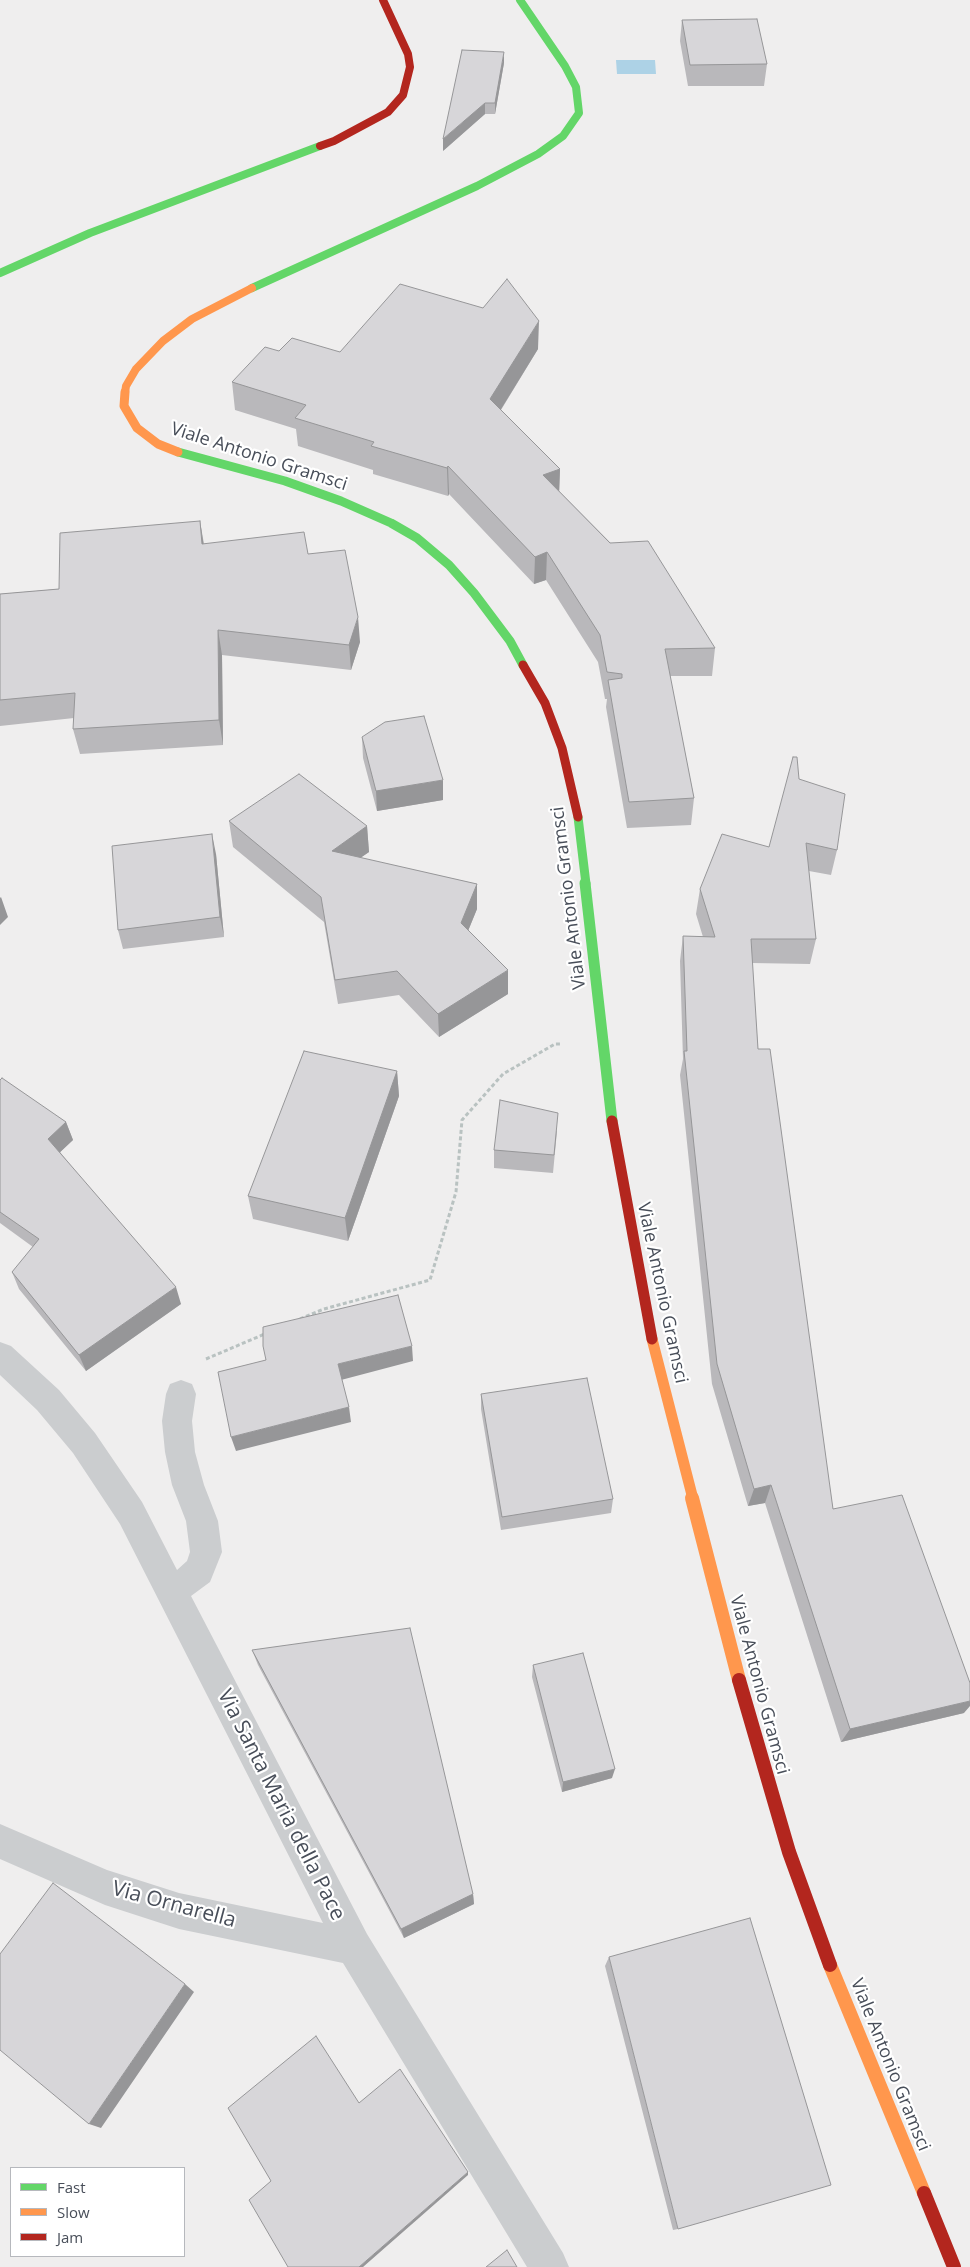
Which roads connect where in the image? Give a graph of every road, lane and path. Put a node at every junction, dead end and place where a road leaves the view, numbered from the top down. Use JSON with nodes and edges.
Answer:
{"nodes":[{"id":1,"x":383,"y":0,"type":"edge"},
{"id":2,"x":520,"y":0,"type":"edge"},
{"id":3,"x":0,"y":273,"type":"edge"},
{"id":4,"x":604,"y":1044,"type":"junction"},
{"id":5,"x":296,"y":1321,"type":"edge"},
{"id":6,"x":268,"y":1332,"type":"edge"},
{"id":7,"x":0,"y":1356,"type":"edge"},
{"id":8,"x":180,"y":1394,"type":"joint"},
{"id":9,"x":170,"y":1590,"type":"junction"},
{"id":10,"x":0,"y":1841,"type":"edge"},
{"id":11,"x":354,"y":1947,"type":"junction"},
{"id":12,"x":549,"y":2267,"type":"edge"},
{"id":13,"x":954,"y":2267,"type":"edge"}],
"edges":[{"from":1,"to":3,"type":"street"},
{"from":2,"to":4,"type":"street","name":"Viale Antonio Gramsci"},
{"from":4,"to":5,"type":"path"},
{"from":4,"to":13,"type":"street","name":"Viale Antonio Gramsci"},
{"from":6,"to":8,"type":"path"},
{"from":7,"to":9,"type":"street","name":"Via Santa Maria della Pace"},
{"from":8,"to":9,"type":"street"},
{"from":9,"to":11,"type":"street","name":"Via Santa Maria della Pace"},
{"from":10,"to":11,"type":"street","name":"Via Ornarella"},
{"from":11,"to":12,"type":"street","name":"Via Santa Maria della Pace"}]}
